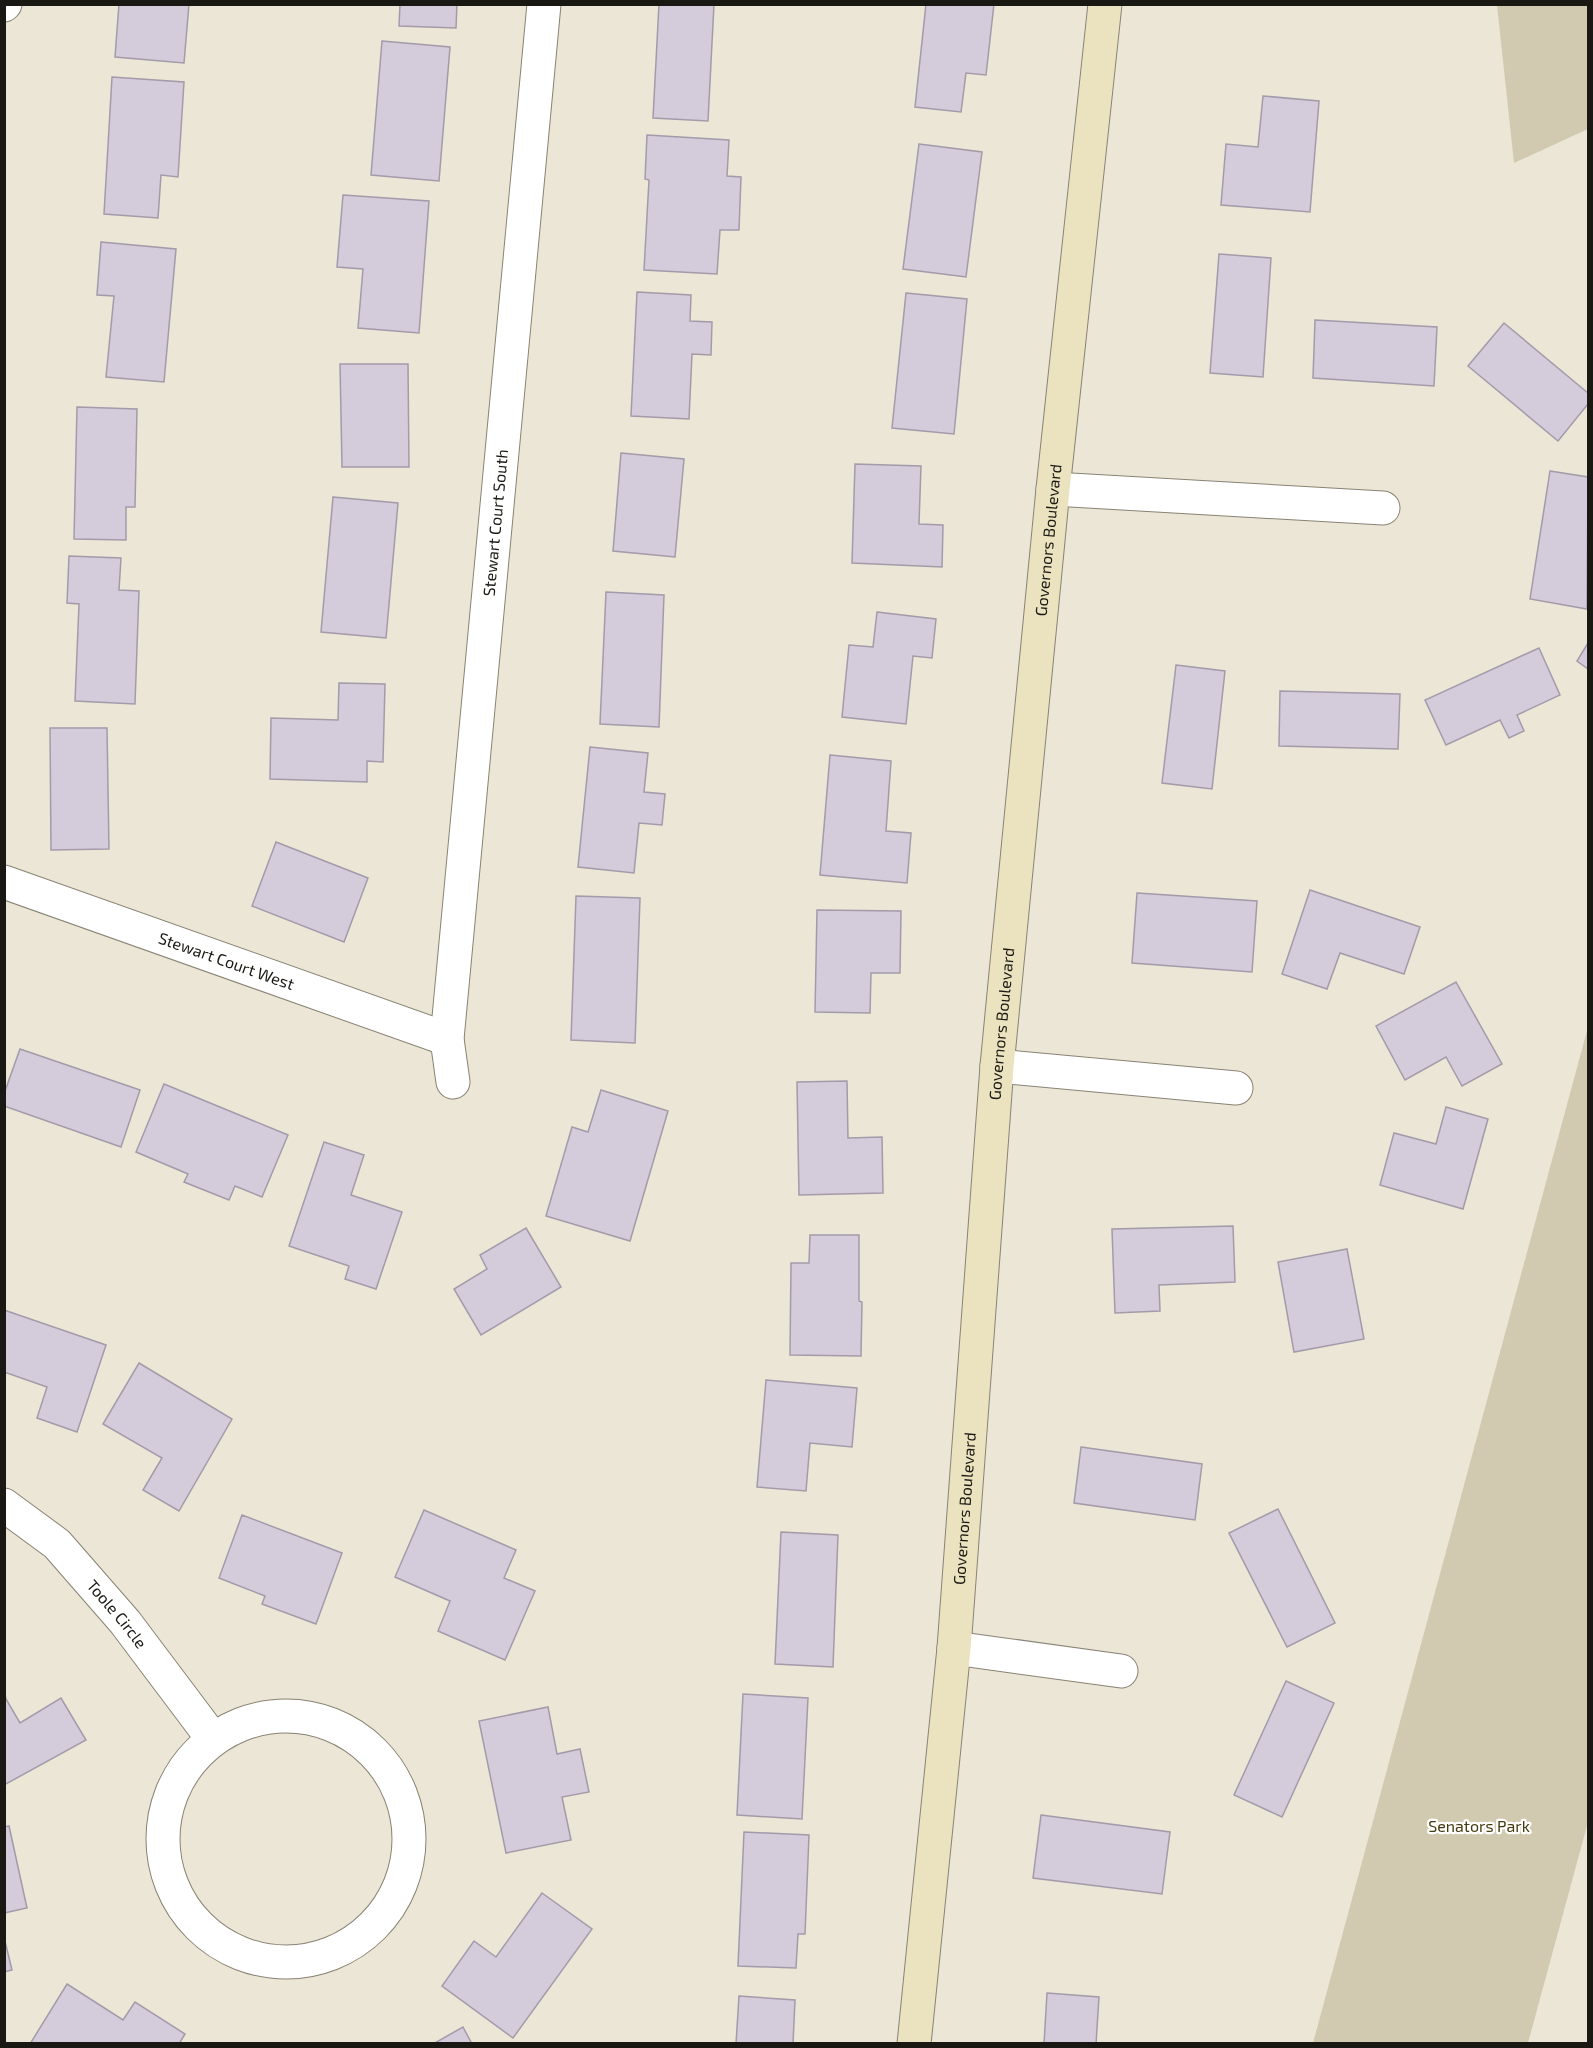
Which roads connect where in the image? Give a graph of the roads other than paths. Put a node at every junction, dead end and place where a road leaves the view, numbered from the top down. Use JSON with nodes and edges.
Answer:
{"nodes":[{"id":1,"x":544,"y":4,"type":"edge"},
{"id":2,"x":1105,"y":4,"type":"edge"},
{"id":3,"x":1053,"y":489,"type":"junction"},
{"id":4,"x":1383,"y":508,"type":"dead end"},
{"id":5,"x":4,"y":882,"type":"edge"},
{"id":6,"x":447,"y":1039,"type":"junction"},
{"id":7,"x":997,"y":1066,"type":"junction"},
{"id":8,"x":453,"y":1082,"type":"dead end"},
{"id":9,"x":1236,"y":1088,"type":"dead end"},
{"id":10,"x":4,"y":1505,"type":"edge"},
{"id":11,"x":954,"y":1648,"type":"junction"},
{"id":12,"x":1121,"y":1671,"type":"dead end"},
{"id":13,"x":213,"y":1739,"type":"junction"},
{"id":14,"x":914,"y":2043,"type":"edge"}],
"edges":[{"from":1,"to":6,"type":"street","name":"Stewart Court South"},
{"from":2,"to":3,"type":"main road","name":"Governors Boulevard"},
{"from":3,"to":4,"type":"street"},
{"from":3,"to":7,"type":"main road","name":"Governors Boulevard"},
{"from":5,"to":6,"type":"street","name":"Stewart Court West"},
{"from":6,"to":8,"type":"street","name":"Stewart Court South"},
{"from":7,"to":9,"type":"street"},
{"from":7,"to":11,"type":"main road","name":"Governors Boulevard"},
{"from":10,"to":13,"type":"street","name":"Toole Circle"},
{"from":11,"to":12,"type":"street"},
{"from":11,"to":14,"type":"main road","name":"Governors Boulevard"},
{"from":13,"to":13,"type":"street"}]}
